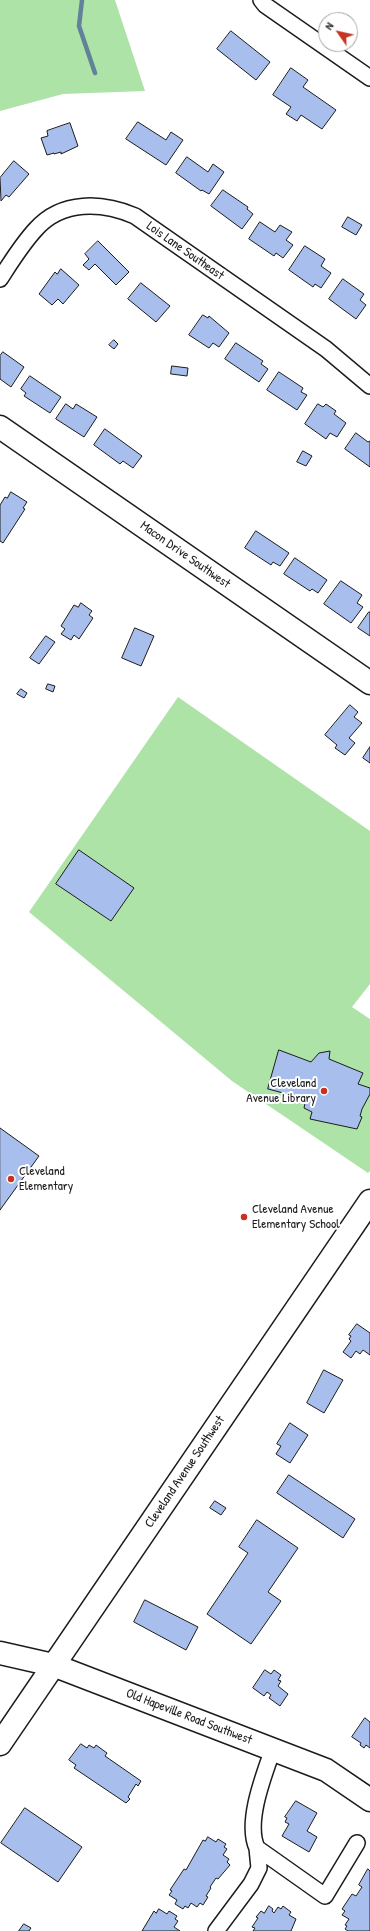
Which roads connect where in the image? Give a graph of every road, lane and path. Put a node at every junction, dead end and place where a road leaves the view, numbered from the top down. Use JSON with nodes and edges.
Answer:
{"nodes":[{"id":1,"x":261,"y":0,"type":"edge"},
{"id":2,"x":370,"y":78,"type":"edge"},
{"id":3,"x":0,"y":279,"type":"edge"},
{"id":4,"x":370,"y":386,"type":"edge"},
{"id":5,"x":0,"y":427,"type":"edge"},
{"id":6,"x":370,"y":683,"type":"edge"},
{"id":7,"x":370,"y":1201,"type":"edge"},
{"id":8,"x":0,"y":1653,"type":"edge"},
{"id":9,"x":53,"y":1665,"type":"junction"},
{"id":10,"x":0,"y":1744,"type":"edge"},
{"id":11,"x":273,"y":1749,"type":"junction"},
{"id":12,"x":370,"y":1800,"type":"edge"},
{"id":13,"x":357,"y":1843,"type":"dead end"},
{"id":14,"x":257,"y":1848,"type":"junction"},
{"id":15,"x":216,"y":1931,"type":"edge"}],
"edges":[{"from":1,"to":2,"type":"street"},
{"from":3,"to":4,"type":"street","name":"Lois Lane Southeast"},
{"from":5,"to":6,"type":"street","name":"Macon Drive Southwest"},
{"from":7,"to":9,"type":"street","name":"Cleveland Avenue Southwest"},
{"from":8,"to":9,"type":"street","name":"Old Hapeville Road Southwest"},
{"from":9,"to":10,"type":"street","name":"Cleveland Avenue Southwest"},
{"from":9,"to":11,"type":"street","name":"Old Hapeville Road Southwest"},
{"from":11,"to":12,"type":"street","name":"Old Hapeville Road Southwest"},
{"from":11,"to":14,"type":"street"},
{"from":13,"to":14,"type":"street"},
{"from":14,"to":15,"type":"street"}]}
